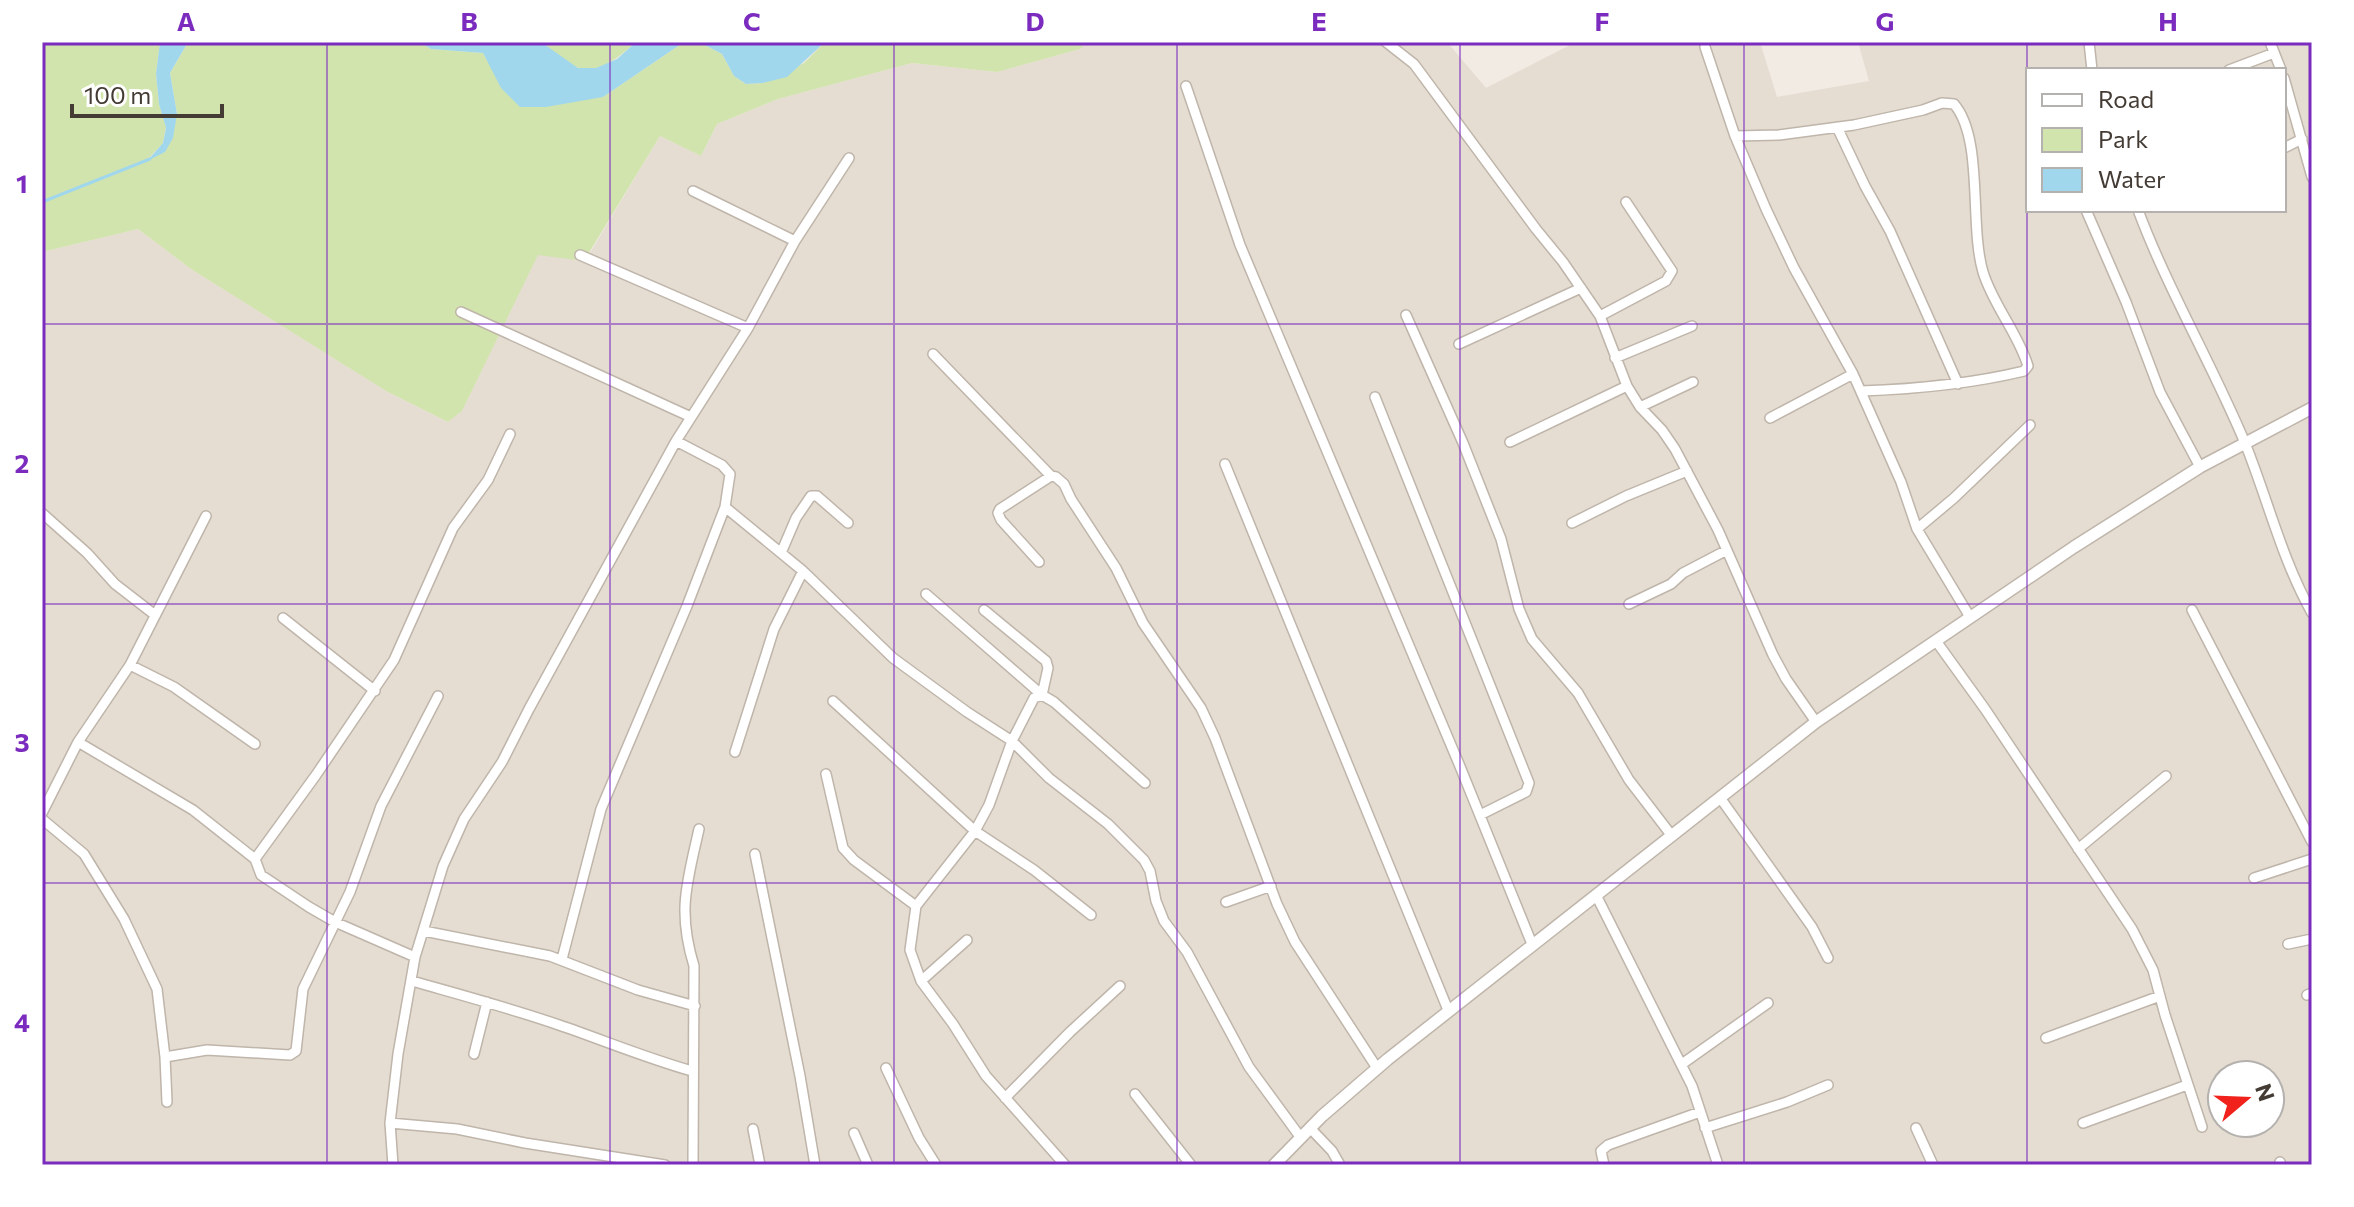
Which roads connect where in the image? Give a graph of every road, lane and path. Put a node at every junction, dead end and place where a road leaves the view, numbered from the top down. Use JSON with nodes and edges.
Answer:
{"nodes":[{"id":1,"x":1386,"y":42,"type":"edge"},
{"id":2,"x":2089,"y":42,"type":"edge"},
{"id":3,"x":2270,"y":42,"type":"edge"},
{"id":4,"x":1705,"y":47,"type":"dead end"},
{"id":5,"x":2274,"y":53,"type":"junction"},
{"id":6,"x":2092,"y":68,"type":"edge"},
{"id":7,"x":2234,"y":68,"type":"edge"},
{"id":8,"x":2280,"y":68,"type":"edge"},
{"id":9,"x":2286,"y":85,"type":"edge"},
{"id":10,"x":1186,"y":86,"type":"dead end"},
{"id":11,"x":1837,"y":127,"type":"junction"},
{"id":12,"x":1735,"y":136,"type":"junction"},
{"id":13,"x":2302,"y":139,"type":"junction"},
{"id":14,"x":2286,"y":147,"type":"edge"},
{"id":15,"x":849,"y":158,"type":"dead end"},
{"id":16,"x":2312,"y":177,"type":"edge"},
{"id":17,"x":693,"y":191,"type":"dead end"},
{"id":18,"x":1626,"y":202,"type":"dead end"},
{"id":19,"x":2087,"y":212,"type":"edge"},
{"id":20,"x":2139,"y":212,"type":"edge"},
{"id":21,"x":795,"y":241,"type":"junction"},
{"id":22,"x":580,"y":255,"type":"dead end"},
{"id":23,"x":1581,"y":288,"type":"junction"},
{"id":24,"x":461,"y":312,"type":"dead end"},
{"id":25,"x":1406,"y":315,"type":"dead end"},
{"id":26,"x":1600,"y":316,"type":"junction"},
{"id":27,"x":1692,"y":326,"type":"dead end"},
{"id":28,"x":748,"y":328,"type":"junction"},
{"id":29,"x":1459,"y":344,"type":"dead end"},
{"id":30,"x":933,"y":354,"type":"dead end"},
{"id":31,"x":1615,"y":358,"type":"junction"},
{"id":32,"x":1853,"y":374,"type":"junction"},
{"id":33,"x":1693,"y":382,"type":"dead end"},
{"id":34,"x":1958,"y":384,"type":"junction"},
{"id":35,"x":1627,"y":386,"type":"junction"},
{"id":36,"x":1861,"y":391,"type":"junction"},
{"id":37,"x":1375,"y":397,"type":"dead end"},
{"id":38,"x":1640,"y":407,"type":"junction"},
{"id":39,"x":2312,"y":408,"type":"edge"},
{"id":40,"x":691,"y":417,"type":"junction"},
{"id":41,"x":1770,"y":418,"type":"dead end"},
{"id":42,"x":2030,"y":425,"type":"dead end"},
{"id":43,"x":510,"y":434,"type":"dead end"},
{"id":44,"x":676,"y":441,"type":"junction"},
{"id":45,"x":1510,"y":442,"type":"dead end"},
{"id":46,"x":2245,"y":443,"type":"junction"},
{"id":47,"x":1225,"y":464,"type":"dead end"},
{"id":48,"x":2200,"y":467,"type":"junction"},
{"id":49,"x":1687,"y":471,"type":"junction"},
{"id":50,"x":1051,"y":476,"type":"junction"},
{"id":51,"x":725,"y":507,"type":"junction"},
{"id":52,"x":42,"y":513,"type":"edge"},
{"id":53,"x":206,"y":516,"type":"dead end"},
{"id":54,"x":848,"y":523,"type":"dead end"},
{"id":55,"x":1572,"y":523,"type":"dead end"},
{"id":56,"x":1917,"y":529,"type":"junction"},
{"id":57,"x":1727,"y":550,"type":"junction"},
{"id":58,"x":781,"y":553,"type":"junction"},
{"id":59,"x":1039,"y":562,"type":"dead end"},
{"id":60,"x":803,"y":571,"type":"junction"},
{"id":61,"x":926,"y":594,"type":"dead end"},
{"id":62,"x":1629,"y":604,"type":"dead end"},
{"id":63,"x":984,"y":610,"type":"dead end"},
{"id":64,"x":2192,"y":610,"type":"dead end"},
{"id":65,"x":2312,"y":613,"type":"edge"},
{"id":66,"x":155,"y":615,"type":"junction"},
{"id":67,"x":1970,"y":617,"type":"junction"},
{"id":68,"x":283,"y":618,"type":"dead end"},
{"id":69,"x":1936,"y":641,"type":"junction"},
{"id":70,"x":130,"y":665,"type":"junction"},
{"id":71,"x":375,"y":691,"type":"junction"},
{"id":72,"x":1042,"y":695,"type":"junction"},
{"id":73,"x":438,"y":696,"type":"dead end"},
{"id":74,"x":833,"y":701,"type":"dead end"},
{"id":75,"x":1816,"y":722,"type":"junction"},
{"id":76,"x":1012,"y":741,"type":"junction"},
{"id":77,"x":78,"y":742,"type":"junction"},
{"id":78,"x":255,"y":744,"type":"dead end"},
{"id":79,"x":735,"y":752,"type":"dead end"},
{"id":80,"x":826,"y":774,"type":"dead end"},
{"id":81,"x":2166,"y":776,"type":"dead end"},
{"id":82,"x":1145,"y":783,"type":"dead end"},
{"id":83,"x":1721,"y":799,"type":"junction"},
{"id":84,"x":42,"y":813,"type":"edge"},
{"id":85,"x":1480,"y":815,"type":"junction"},
{"id":86,"x":42,"y":819,"type":"edge"},
{"id":87,"x":699,"y":829,"type":"dead end"},
{"id":88,"x":975,"y":831,"type":"junction"},
{"id":89,"x":1672,"y":836,"type":"junction"},
{"id":90,"x":2312,"y":842,"type":"edge"},
{"id":91,"x":2078,"y":849,"type":"junction"},
{"id":92,"x":755,"y":854,"type":"dead end"},
{"id":93,"x":255,"y":859,"type":"junction"},
{"id":94,"x":2312,"y":859,"type":"edge"},
{"id":95,"x":2254,"y":878,"type":"dead end"},
{"id":96,"x":1271,"y":886,"type":"junction"},
{"id":97,"x":1596,"y":895,"type":"junction"},
{"id":98,"x":1226,"y":902,"type":"dead end"},
{"id":99,"x":916,"y":906,"type":"junction"},
{"id":100,"x":1091,"y":915,"type":"dead end"},
{"id":101,"x":335,"y":922,"type":"junction"},
{"id":102,"x":424,"y":931,"type":"junction"},
{"id":103,"x":2312,"y":939,"type":"edge"},
{"id":104,"x":967,"y":940,"type":"dead end"},
{"id":105,"x":1532,"y":944,"type":"junction"},
{"id":106,"x":2288,"y":944,"type":"dead end"},
{"id":107,"x":415,"y":957,"type":"junction"},
{"id":108,"x":1828,"y":958,"type":"dead end"},
{"id":109,"x":562,"y":959,"type":"junction"},
{"id":110,"x":412,"y":981,"type":"junction"},
{"id":111,"x":921,"y":981,"type":"junction"},
{"id":112,"x":1120,"y":986,"type":"dead end"},
{"id":113,"x":2160,"y":996,"type":"junction"},
{"id":114,"x":487,"y":1002,"type":"junction"},
{"id":115,"x":1768,"y":1003,"type":"dead end"},
{"id":116,"x":695,"y":1006,"type":"junction"},
{"id":117,"x":1448,"y":1010,"type":"junction"},
{"id":118,"x":2046,"y":1038,"type":"dead end"},
{"id":119,"x":474,"y":1054,"type":"dead end"},
{"id":120,"x":165,"y":1057,"type":"junction"},
{"id":121,"x":1682,"y":1064,"type":"junction"},
{"id":122,"x":886,"y":1068,"type":"dead end"},
{"id":123,"x":1377,"y":1068,"type":"junction"},
{"id":124,"x":692,"y":1071,"type":"junction"},
{"id":125,"x":1828,"y":1085,"type":"dead end"},
{"id":126,"x":2187,"y":1085,"type":"junction"},
{"id":127,"x":1135,"y":1094,"type":"dead end"},
{"id":128,"x":1005,"y":1098,"type":"junction"},
{"id":129,"x":167,"y":1102,"type":"dead end"},
{"id":130,"x":1700,"y":1112,"type":"junction"},
{"id":131,"x":390,"y":1123,"type":"junction"},
{"id":132,"x":2083,"y":1123,"type":"dead end"},
{"id":133,"x":2202,"y":1127,"type":"dead end"},
{"id":134,"x":1310,"y":1128,"type":"junction"},
{"id":135,"x":1705,"y":1128,"type":"junction"},
{"id":136,"x":1916,"y":1128,"type":"dead end"},
{"id":137,"x":753,"y":1129,"type":"dead end"},
{"id":138,"x":854,"y":1133,"type":"dead end"},
{"id":139,"x":1301,"y":1138,"type":"junction"},
{"id":140,"x":393,"y":1165,"type":"edge"},
{"id":141,"x":665,"y":1165,"type":"edge"},
{"id":142,"x":693,"y":1165,"type":"edge"},
{"id":143,"x":760,"y":1165,"type":"edge"},
{"id":144,"x":815,"y":1165,"type":"edge"},
{"id":145,"x":868,"y":1165,"type":"edge"},
{"id":146,"x":936,"y":1165,"type":"edge"},
{"id":147,"x":1065,"y":1165,"type":"edge"},
{"id":148,"x":1191,"y":1165,"type":"edge"},
{"id":149,"x":1274,"y":1165,"type":"edge"},
{"id":150,"x":1340,"y":1165,"type":"edge"},
{"id":151,"x":1604,"y":1165,"type":"edge"},
{"id":152,"x":1718,"y":1165,"type":"edge"},
{"id":153,"x":1933,"y":1165,"type":"edge"}],
"edges":[{"from":1,"to":23,"type":"street"},
{"from":2,"to":6,"type":"street"},
{"from":3,"to":5,"type":"street"},
{"from":4,"to":12,"type":"street"},
{"from":5,"to":7,"type":"street"},
{"from":5,"to":8,"type":"street"},
{"from":9,"to":13,"type":"street"},
{"from":10,"to":85,"type":"street"},
{"from":11,"to":12,"type":"street"},
{"from":11,"to":34,"type":"street"},
{"from":11,"to":34,"type":"street"},
{"from":12,"to":32,"type":"street"},
{"from":13,"to":14,"type":"street"},
{"from":13,"to":16,"type":"street"},
{"from":15,"to":21,"type":"street"},
{"from":17,"to":21,"type":"street"},
{"from":18,"to":26,"type":"street"},
{"from":19,"to":48,"type":"street"},
{"from":20,"to":46,"type":"street"},
{"from":21,"to":28,"type":"street"},
{"from":22,"to":28,"type":"street"},
{"from":23,"to":26,"type":"street"},
{"from":23,"to":29,"type":"street"},
{"from":24,"to":40,"type":"street"},
{"from":25,"to":89,"type":"street"},
{"from":26,"to":31,"type":"street"},
{"from":27,"to":31,"type":"street"},
{"from":28,"to":40,"type":"street"},
{"from":30,"to":50,"type":"street"},
{"from":31,"to":35,"type":"street"},
{"from":32,"to":36,"type":"street"},
{"from":32,"to":41,"type":"street"},
{"from":33,"to":38,"type":"street"},
{"from":34,"to":36,"type":"street"},
{"from":35,"to":38,"type":"street"},
{"from":35,"to":45,"type":"street"},
{"from":36,"to":56,"type":"street"},
{"from":37,"to":85,"type":"street"},
{"from":38,"to":49,"type":"street"},
{"from":39,"to":46,"type":"street"},
{"from":40,"to":44,"type":"street"},
{"from":42,"to":56,"type":"street"},
{"from":43,"to":71,"type":"street"},
{"from":44,"to":51,"type":"street"},
{"from":44,"to":102,"type":"street"},
{"from":46,"to":48,"type":"street"},
{"from":46,"to":65,"type":"street"},
{"from":47,"to":117,"type":"street"},
{"from":48,"to":67,"type":"street"},
{"from":49,"to":55,"type":"street"},
{"from":49,"to":57,"type":"street"},
{"from":50,"to":59,"type":"street"},
{"from":50,"to":96,"type":"street"},
{"from":51,"to":58,"type":"street"},
{"from":51,"to":109,"type":"street"},
{"from":52,"to":66,"type":"street"},
{"from":53,"to":66,"type":"street"},
{"from":54,"to":58,"type":"street"},
{"from":56,"to":67,"type":"street"},
{"from":57,"to":62,"type":"street"},
{"from":57,"to":75,"type":"street"},
{"from":58,"to":60,"type":"street"},
{"from":60,"to":76,"type":"street"},
{"from":60,"to":79,"type":"street"},
{"from":61,"to":72,"type":"street"},
{"from":63,"to":72,"type":"street"},
{"from":64,"to":90,"type":"street"},
{"from":66,"to":70,"type":"street"},
{"from":67,"to":69,"type":"street"},
{"from":68,"to":71,"type":"street"},
{"from":69,"to":75,"type":"street"},
{"from":69,"to":91,"type":"street"},
{"from":70,"to":77,"type":"street"},
{"from":70,"to":78,"type":"street"},
{"from":71,"to":93,"type":"street"},
{"from":72,"to":76,"type":"street"},
{"from":72,"to":82,"type":"street"},
{"from":73,"to":101,"type":"street"},
{"from":74,"to":88,"type":"street"},
{"from":75,"to":83,"type":"street"},
{"from":76,"to":88,"type":"street"},
{"from":76,"to":139,"type":"street"},
{"from":77,"to":84,"type":"street"},
{"from":77,"to":93,"type":"street"},
{"from":80,"to":99,"type":"street"},
{"from":81,"to":91,"type":"street"},
{"from":83,"to":89,"type":"street"},
{"from":83,"to":108,"type":"street"},
{"from":85,"to":105,"type":"street"},
{"from":86,"to":120,"type":"street"},
{"from":87,"to":116,"type":"street"},
{"from":88,"to":99,"type":"street"},
{"from":88,"to":100,"type":"street"},
{"from":89,"to":97,"type":"street"},
{"from":91,"to":113,"type":"street"},
{"from":92,"to":144,"type":"street"},
{"from":93,"to":101,"type":"street"},
{"from":94,"to":95,"type":"street"},
{"from":96,"to":98,"type":"street"},
{"from":96,"to":123,"type":"street"},
{"from":97,"to":105,"type":"street"},
{"from":97,"to":121,"type":"street"},
{"from":99,"to":111,"type":"street"},
{"from":101,"to":107,"type":"street"},
{"from":101,"to":120,"type":"street"},
{"from":102,"to":107,"type":"street"},
{"from":102,"to":109,"type":"street"},
{"from":103,"to":106,"type":"street"},
{"from":104,"to":111,"type":"street"},
{"from":105,"to":117,"type":"street"},
{"from":107,"to":110,"type":"street"},
{"from":109,"to":116,"type":"street"},
{"from":110,"to":114,"type":"street"},
{"from":110,"to":131,"type":"street"},
{"from":111,"to":128,"type":"street"},
{"from":112,"to":128,"type":"street"},
{"from":113,"to":118,"type":"street"},
{"from":113,"to":126,"type":"street"},
{"from":114,"to":119,"type":"street"},
{"from":114,"to":124,"type":"street"},
{"from":115,"to":121,"type":"street"},
{"from":116,"to":124,"type":"street"},
{"from":117,"to":123,"type":"street"},
{"from":120,"to":129,"type":"street"},
{"from":121,"to":130,"type":"street"},
{"from":122,"to":146,"type":"street"},
{"from":123,"to":134,"type":"street"},
{"from":124,"to":142,"type":"street"},
{"from":125,"to":135,"type":"street"},
{"from":126,"to":132,"type":"street"},
{"from":126,"to":133,"type":"street"},
{"from":127,"to":148,"type":"street"},
{"from":128,"to":147,"type":"street"},
{"from":130,"to":135,"type":"street"},
{"from":130,"to":151,"type":"street"},
{"from":131,"to":140,"type":"street"},
{"from":131,"to":141,"type":"street"},
{"from":134,"to":139,"type":"street"},
{"from":134,"to":150,"type":"street"},
{"from":135,"to":152,"type":"street"},
{"from":136,"to":153,"type":"street"},
{"from":137,"to":143,"type":"street"},
{"from":138,"to":145,"type":"street"},
{"from":139,"to":149,"type":"street"}]}
